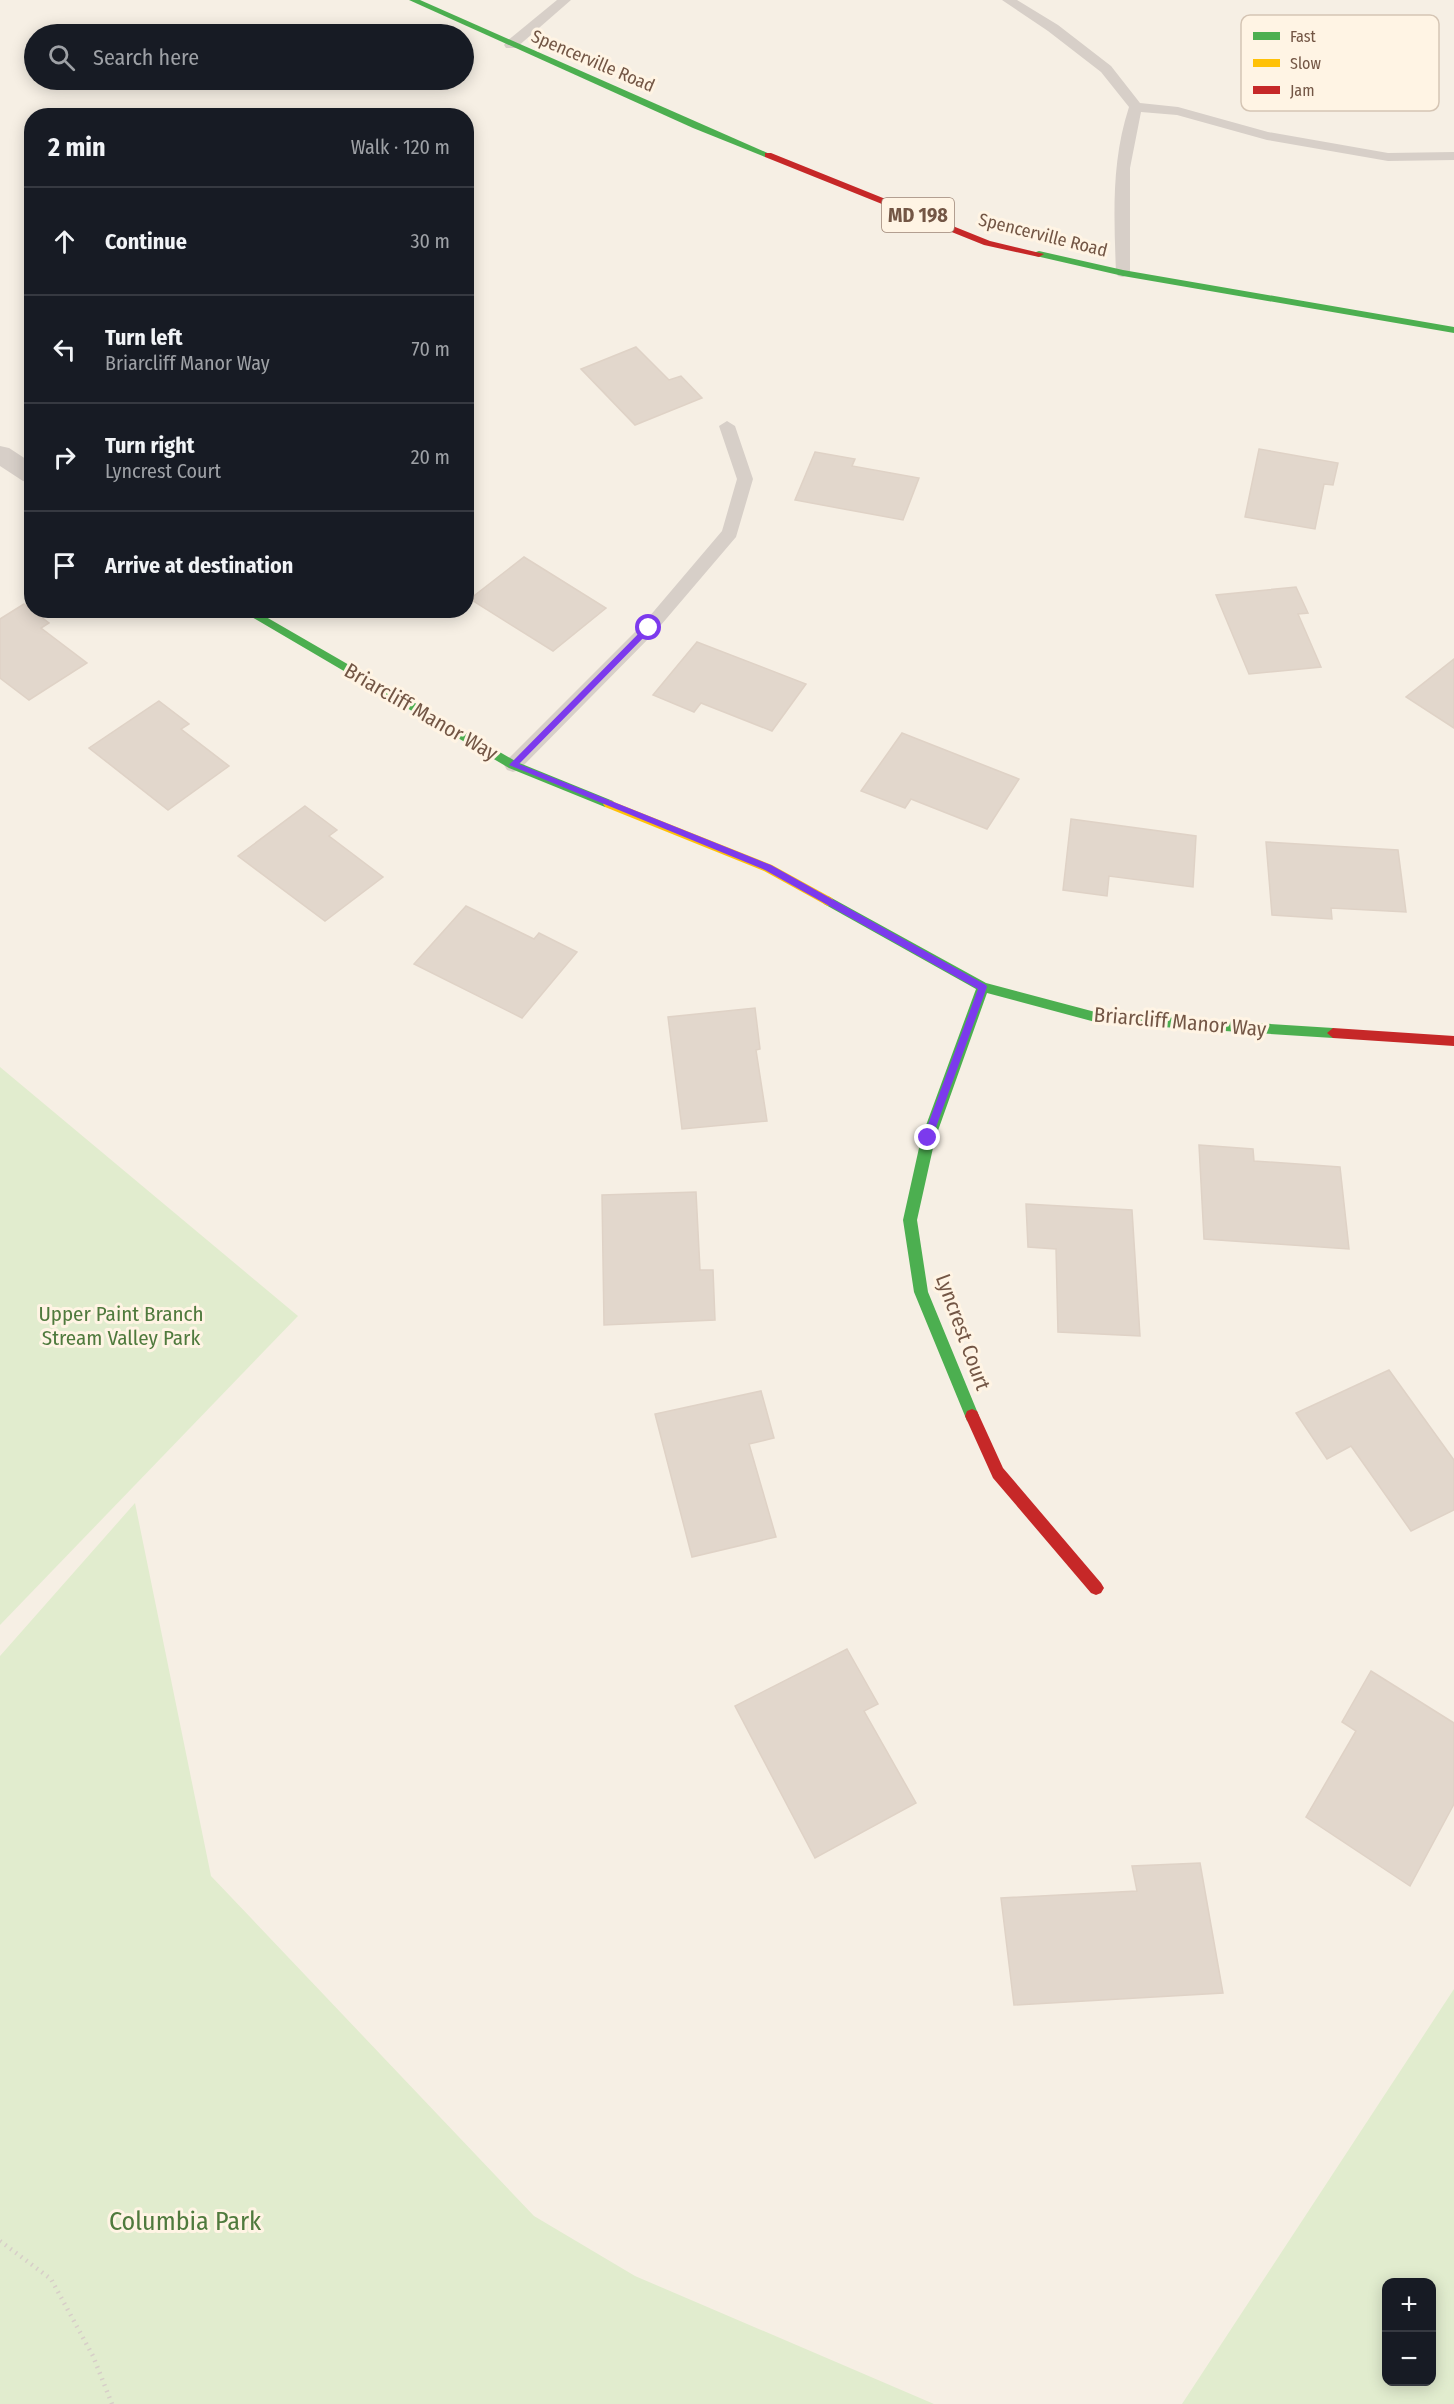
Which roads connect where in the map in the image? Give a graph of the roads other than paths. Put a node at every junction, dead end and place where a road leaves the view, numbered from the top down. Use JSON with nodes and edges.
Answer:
{"nodes":[{"id":1,"x":413,"y":0,"type":"edge"},
{"id":2,"x":566,"y":0,"type":"edge"},
{"id":3,"x":1008,"y":0,"type":"edge"},
{"id":4,"x":465,"y":24,"type":"edge"},
{"id":5,"x":474,"y":28,"type":"edge"},
{"id":6,"x":511,"y":45,"type":"junction"},
{"id":7,"x":1136,"y":106,"type":"junction"},
{"id":8,"x":1454,"y":156,"type":"edge"},
{"id":9,"x":1123,"y":273,"type":"junction"},
{"id":10,"x":1454,"y":330,"type":"edge"},
{"id":11,"x":727,"y":426,"type":"dead end"},
{"id":12,"x":0,"y":454,"type":"edge"},
{"id":13,"x":24,"y":470,"type":"edge"},
{"id":14,"x":260,"y":618,"type":"edge"},
{"id":15,"x":513,"y":765,"type":"junction"},
{"id":16,"x":983,"y":987,"type":"junction"},
{"id":17,"x":1454,"y":1041,"type":"edge"},
{"id":18,"x":1096,"y":1588,"type":"dead end"}],
"edges":[{"from":1,"to":4,"type":"street","name":"Spencerville Road","number":"MD 198"},
{"from":2,"to":6,"type":"lane"},
{"from":3,"to":7,"type":"lane"},
{"from":5,"to":6,"type":"street","name":"Spencerville Road","number":"MD 198"},
{"from":6,"to":9,"type":"street","name":"Spencerville Road","number":"MD 198"},
{"from":7,"to":8,"type":"lane"},
{"from":7,"to":9,"type":"lane"},
{"from":9,"to":10,"type":"street","name":"Spencerville Road","number":"MD 198"},
{"from":11,"to":15,"type":"lane"},
{"from":12,"to":13,"type":"street"},
{"from":14,"to":15,"type":"street","name":"Briarcliff Manor Way"},
{"from":15,"to":16,"type":"street","name":"Briarcliff Manor Way"},
{"from":16,"to":17,"type":"street","name":"Briarcliff Manor Way"},
{"from":16,"to":18,"type":"street","name":"Lyncrest Court"}]}
